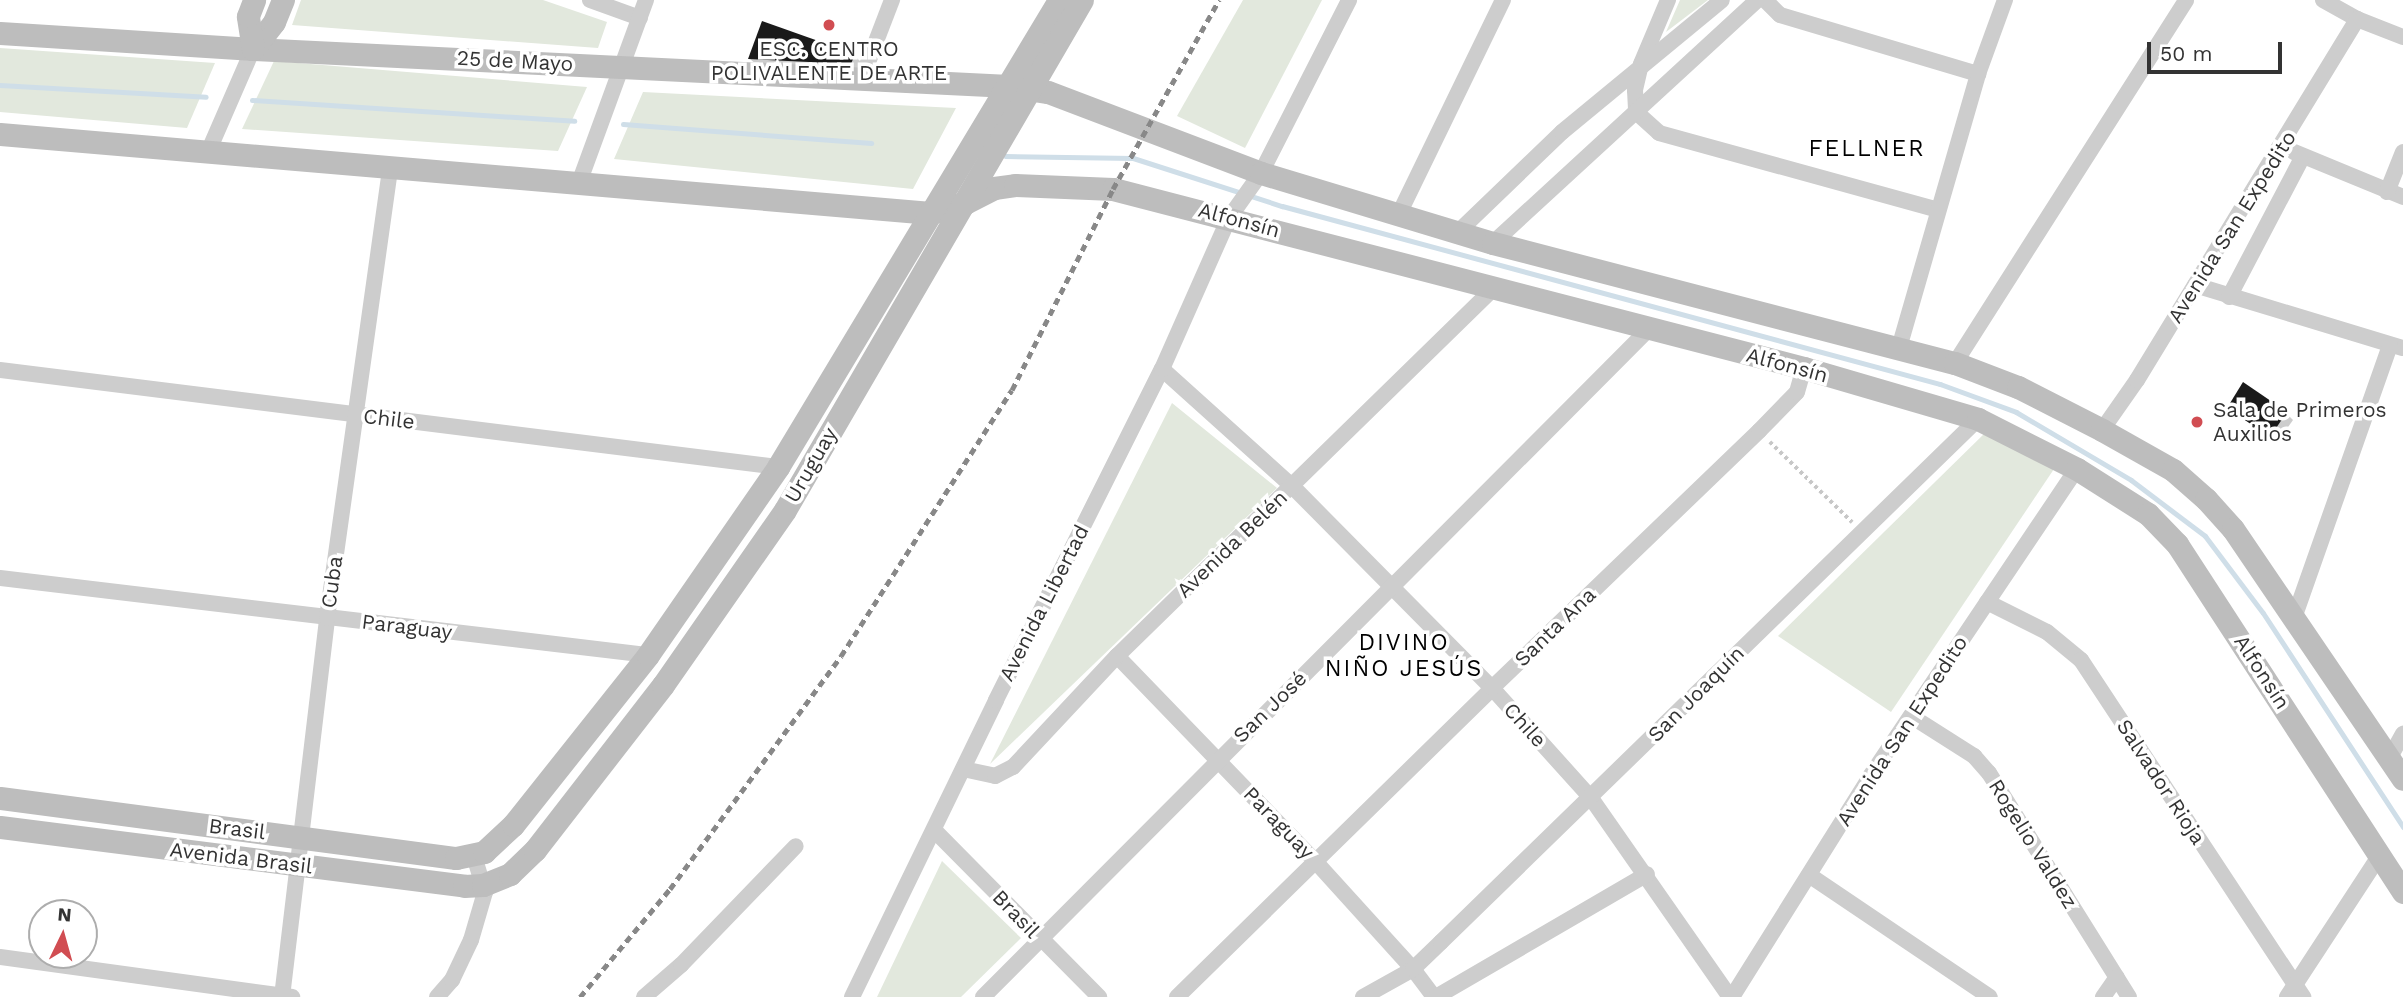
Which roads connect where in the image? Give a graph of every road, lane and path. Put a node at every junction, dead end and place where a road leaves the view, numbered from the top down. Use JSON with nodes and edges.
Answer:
{"nodes":[{"id":1,"x":254,"y":0,"type":"edge"},
{"id":2,"x":283,"y":0,"type":"edge"},
{"id":3,"x":590,"y":0,"type":"edge"},
{"id":4,"x":646,"y":0,"type":"edge"},
{"id":5,"x":892,"y":0,"type":"edge"},
{"id":6,"x":1059,"y":0,"type":"edge"},
{"id":7,"x":1082,"y":0,"type":"edge"},
{"id":8,"x":1349,"y":0,"type":"edge"},
{"id":9,"x":1503,"y":0,"type":"edge"},
{"id":10,"x":1668,"y":0,"type":"edge"},
{"id":11,"x":1722,"y":0,"type":"edge"},
{"id":12,"x":1758,"y":0,"type":"edge"},
{"id":13,"x":1765,"y":0,"type":"edge"},
{"id":14,"x":2005,"y":0,"type":"edge"},
{"id":15,"x":2186,"y":0,"type":"edge"},
{"id":16,"x":2323,"y":0,"type":"edge"},
{"id":17,"x":640,"y":18,"type":"junction"},
{"id":18,"x":2357,"y":19,"type":"junction"},
{"id":19,"x":0,"y":33,"type":"edge"},
{"id":20,"x":2403,"y":37,"type":"edge"},
{"id":21,"x":253,"y":49,"type":"junction"},
{"id":22,"x":1641,"y":64,"type":"junction"},
{"id":23,"x":621,"y":67,"type":"junction"},
{"id":24,"x":1978,"y":74,"type":"junction"},
{"id":25,"x":862,"y":78,"type":"junction"},
{"id":26,"x":1019,"y":88,"type":"junction"},
{"id":27,"x":1636,"y":112,"type":"junction"},
{"id":28,"x":0,"y":134,"type":"edge"},
{"id":29,"x":2282,"y":147,"type":"junction"},
{"id":30,"x":209,"y":150,"type":"junction"},
{"id":31,"x":2403,"y":152,"type":"edge"},
{"id":32,"x":2303,"y":156,"type":"junction"},
{"id":33,"x":390,"y":167,"type":"junction"},
{"id":34,"x":1256,"y":180,"type":"junction"},
{"id":35,"x":579,"y":183,"type":"junction"},
{"id":36,"x":2395,"y":195,"type":"edge"},
{"id":37,"x":965,"y":203,"type":"junction"},
{"id":38,"x":1938,"y":210,"type":"junction"},
{"id":39,"x":930,"y":213,"type":"junction"},
{"id":40,"x":1231,"y":213,"type":"junction"},
{"id":41,"x":1399,"y":214,"type":"junction"},
{"id":42,"x":1458,"y":232,"type":"junction"},
{"id":43,"x":1493,"y":243,"type":"junction"},
{"id":44,"x":2195,"y":285,"type":"junction"},
{"id":45,"x":1493,"y":289,"type":"junction"},
{"id":46,"x":2230,"y":297,"type":"junction"},
{"id":47,"x":1649,"y":329,"type":"junction"},
{"id":48,"x":2396,"y":347,"type":"edge"},
{"id":49,"x":1899,"y":348,"type":"junction"},
{"id":50,"x":1955,"y":363,"type":"junction"},
{"id":51,"x":1804,"y":368,"type":"junction"},
{"id":52,"x":1162,"y":369,"type":"junction"},
{"id":53,"x":0,"y":370,"type":"edge"},
{"id":54,"x":356,"y":415,"type":"junction"},
{"id":55,"x":1978,"y":419,"type":"junction"},
{"id":56,"x":2102,"y":430,"type":"junction"},
{"id":57,"x":1759,"y":432,"type":"junction"},
{"id":58,"x":778,"y":467,"type":"junction"},
{"id":59,"x":2077,"y":469,"type":"junction"},
{"id":60,"x":1292,"y":486,"type":"junction"},
{"id":61,"x":1861,"y":531,"type":"junction"},
{"id":62,"x":0,"y":578,"type":"edge"},
{"id":63,"x":1392,"y":588,"type":"junction"},
{"id":64,"x":1987,"y":602,"type":"junction"},
{"id":65,"x":327,"y":618,"type":"junction"},
{"id":66,"x":2294,"y":618,"type":"junction"},
{"id":67,"x":648,"y":655,"type":"junction"},
{"id":68,"x":1116,"y":656,"type":"junction"},
{"id":69,"x":1492,"y":688,"type":"junction"},
{"id":70,"x":1911,"y":716,"type":"junction"},
{"id":71,"x":2403,"y":734,"type":"edge"},
{"id":72,"x":2389,"y":759,"type":"junction"},
{"id":73,"x":1216,"y":760,"type":"junction"},
{"id":74,"x":963,"y":769,"type":"junction"},
{"id":75,"x":2403,"y":779,"type":"edge"},
{"id":76,"x":0,"y":798,"type":"edge"},
{"id":77,"x":1591,"y":798,"type":"junction"},
{"id":78,"x":0,"y":827,"type":"edge"},
{"id":79,"x":934,"y":830,"type":"junction"},
{"id":80,"x":300,"y":837,"type":"junction"},
{"id":81,"x":796,"y":846,"type":"dead end"},
{"id":82,"x":2380,"y":855,"type":"junction"},
{"id":83,"x":474,"y":856,"type":"junction"},
{"id":84,"x":1315,"y":861,"type":"junction"},
{"id":85,"x":297,"y":865,"type":"junction"},
{"id":86,"x":1647,"y":874,"type":"junction"},
{"id":87,"x":1809,"y":876,"type":"junction"},
{"id":88,"x":483,"y":885,"type":"junction"},
{"id":89,"x":2403,"y":892,"type":"edge"},
{"id":90,"x":1040,"y":939,"type":"junction"},
{"id":91,"x":0,"y":957,"type":"edge"},
{"id":92,"x":1413,"y":968,"type":"junction"},
{"id":93,"x":2117,"y":977,"type":"junction"},
{"id":94,"x":2295,"y":993,"type":"edge"},
{"id":95,"x":285,"y":997,"type":"edge"},
{"id":96,"x":437,"y":997,"type":"edge"},
{"id":97,"x":644,"y":997,"type":"edge"},
{"id":98,"x":852,"y":997,"type":"edge"},
{"id":99,"x":983,"y":997,"type":"edge"},
{"id":100,"x":1099,"y":997,"type":"edge"},
{"id":101,"x":1177,"y":997,"type":"edge"},
{"id":102,"x":1363,"y":997,"type":"edge"},
{"id":103,"x":1435,"y":997,"type":"edge"},
{"id":104,"x":1731,"y":997,"type":"edge"},
{"id":105,"x":1990,"y":997,"type":"edge"},
{"id":106,"x":2103,"y":997,"type":"edge"},
{"id":107,"x":2129,"y":997,"type":"edge"}],
"edges":[{"from":1,"to":21,"type":"street"},
{"from":2,"to":21,"type":"street"},
{"from":3,"to":17,"type":"street"},
{"from":4,"to":17,"type":"street"},
{"from":5,"to":25,"type":"street"},
{"from":6,"to":26,"type":"street","name":"Uruguay"},
{"from":7,"to":26,"type":"street","name":"Uruguay"},
{"from":8,"to":34,"type":"street","name":"Avenida Libertad"},
{"from":9,"to":41,"type":"street"},
{"from":10,"to":22,"type":"street"},
{"from":11,"to":22,"type":"street"},
{"from":12,"to":27,"type":"street"},
{"from":13,"to":24,"type":"street"},
{"from":14,"to":24,"type":"street"},
{"from":15,"to":50,"type":"street"},
{"from":16,"to":18,"type":"street"},
{"from":17,"to":23,"type":"street"},
{"from":18,"to":20,"type":"street"},
{"from":18,"to":29,"type":"street","name":"Avenida San Expedito"},
{"from":19,"to":21,"type":"street","name":"25 de Mayo"},
{"from":21,"to":23,"type":"street","name":"25 de Mayo"},
{"from":21,"to":30,"type":"street"},
{"from":22,"to":27,"type":"street"},
{"from":22,"to":42,"type":"street"},
{"from":23,"to":25,"type":"street","name":"25 de Mayo"},
{"from":23,"to":35,"type":"street"},
{"from":24,"to":38,"type":"street"},
{"from":25,"to":26,"type":"street","name":"25 de Mayo"},
{"from":26,"to":34,"type":"street"},
{"from":26,"to":37,"type":"street","name":"Uruguay"},
{"from":26,"to":39,"type":"street","name":"Uruguay"},
{"from":27,"to":38,"type":"street"},
{"from":27,"to":43,"type":"street"},
{"from":28,"to":30,"type":"street"},
{"from":29,"to":32,"type":"street"},
{"from":29,"to":44,"type":"street","name":"Avenida San Expedito"},
{"from":30,"to":33,"type":"street"},
{"from":31,"to":36,"type":"street"},
{"from":32,"to":36,"type":"street"},
{"from":32,"to":46,"type":"street"},
{"from":33,"to":35,"type":"street"},
{"from":33,"to":54,"type":"street","name":"Cuba"},
{"from":34,"to":40,"type":"street","name":"Avenida Libertad"},
{"from":34,"to":41,"type":"street"},
{"from":35,"to":39,"type":"street"},
{"from":37,"to":39,"type":"street"},
{"from":37,"to":40,"type":"street","name":"Alfonsín"},
{"from":37,"to":88,"type":"street","name":"Uruguay"},
{"from":38,"to":49,"type":"street"},
{"from":39,"to":58,"type":"street","name":"Uruguay"},
{"from":40,"to":45,"type":"street","name":"Alfonsín"},
{"from":40,"to":52,"type":"street","name":"Avenida Libertad"},
{"from":41,"to":42,"type":"street"},
{"from":42,"to":43,"type":"street"},
{"from":43,"to":49,"type":"street"},
{"from":44,"to":46,"type":"street"},
{"from":44,"to":56,"type":"street","name":"Avenida San Expedito"},
{"from":45,"to":47,"type":"street","name":"Alfonsín"},
{"from":45,"to":60,"type":"street","name":"Avenida Belén"},
{"from":46,"to":48,"type":"street"},
{"from":47,"to":51,"type":"street","name":"Alfonsín"},
{"from":47,"to":63,"type":"street","name":"San José"},
{"from":48,"to":66,"type":"street"},
{"from":49,"to":50,"type":"street"},
{"from":50,"to":56,"type":"street"},
{"from":51,"to":55,"type":"street","name":"Alfonsín"},
{"from":51,"to":57,"type":"street","name":"Santa Ana"},
{"from":52,"to":60,"type":"street","name":"Chile"},
{"from":52,"to":74,"type":"street","name":"Avenida Libertad"},
{"from":53,"to":54,"type":"street","name":"Chile"},
{"from":54,"to":58,"type":"street","name":"Chile"},
{"from":54,"to":65,"type":"street","name":"Cuba"},
{"from":55,"to":59,"type":"street","name":"Alfonsín"},
{"from":55,"to":61,"type":"street","name":"San Joaquín"},
{"from":56,"to":66,"type":"street"},
{"from":57,"to":61,"type":"path"},
{"from":57,"to":69,"type":"street","name":"Santa Ana"},
{"from":58,"to":67,"type":"street","name":"Uruguay"},
{"from":59,"to":64,"type":"street","name":"Avenida San Expedito"},
{"from":59,"to":82,"type":"street","name":"Alfonsín"},
{"from":60,"to":63,"type":"street","name":"Chile"},
{"from":60,"to":68,"type":"street","name":"Avenida Belén"},
{"from":61,"to":77,"type":"street","name":"San Joaquín"},
{"from":62,"to":65,"type":"street","name":"Paraguay"},
{"from":63,"to":69,"type":"street","name":"Chile"},
{"from":63,"to":73,"type":"street","name":"San José"},
{"from":64,"to":70,"type":"street","name":"Avenida San Expedito"},
{"from":64,"to":94,"type":"street","name":"Salvador Rioja"},
{"from":65,"to":67,"type":"street","name":"Paraguay"},
{"from":65,"to":80,"type":"street","name":"Cuba"},
{"from":66,"to":72,"type":"street"},
{"from":67,"to":83,"type":"street","name":"Uruguay"},
{"from":68,"to":73,"type":"street","name":"Paraguay"},
{"from":68,"to":74,"type":"street","name":"Avenida Belén"},
{"from":69,"to":77,"type":"street","name":"Chile"},
{"from":69,"to":84,"type":"street","name":"Santa Ana"},
{"from":70,"to":87,"type":"street","name":"Avenida San Expedito"},
{"from":70,"to":93,"type":"street","name":"Rogelio Valdez"},
{"from":71,"to":72,"type":"street"},
{"from":72,"to":75,"type":"street"},
{"from":73,"to":84,"type":"street","name":"Paraguay"},
{"from":73,"to":90,"type":"street","name":"San José"},
{"from":74,"to":79,"type":"street","name":"Avenida Libertad"},
{"from":76,"to":80,"type":"street","name":"Brasil"},
{"from":77,"to":86,"type":"street","name":"Chile"},
{"from":77,"to":92,"type":"street","name":"San Joaquín"},
{"from":78,"to":85,"type":"street","name":"Avenida Brasil"},
{"from":79,"to":90,"type":"street","name":"Brasil"},
{"from":79,"to":98,"type":"street","name":"Avenida Libertad"},
{"from":80,"to":83,"type":"street","name":"Brasil"},
{"from":80,"to":85,"type":"street","name":"Cuba"},
{"from":81,"to":97,"type":"street"},
{"from":82,"to":89,"type":"street","name":"Alfonsín"},
{"from":82,"to":94,"type":"street"},
{"from":83,"to":88,"type":"street"},
{"from":84,"to":92,"type":"street","name":"Paraguay"},
{"from":84,"to":101,"type":"street","name":"Santa Ana"},
{"from":85,"to":88,"type":"street","name":"Avenida Brasil"},
{"from":85,"to":95,"type":"street","name":"Cuba"},
{"from":86,"to":103,"type":"street"},
{"from":86,"to":104,"type":"street","name":"Chile"},
{"from":87,"to":104,"type":"street","name":"Avenida San Expedito"},
{"from":87,"to":105,"type":"street"},
{"from":88,"to":96,"type":"street"},
{"from":90,"to":99,"type":"street","name":"San José"},
{"from":90,"to":100,"type":"street","name":"Brasil"},
{"from":91,"to":95,"type":"street"},
{"from":92,"to":102,"type":"street","name":"San Joaquín"},
{"from":92,"to":103,"type":"street","name":"Paraguay"},
{"from":93,"to":106,"type":"street"},
{"from":93,"to":107,"type":"street","name":"Rogelio Valdez"}]}
